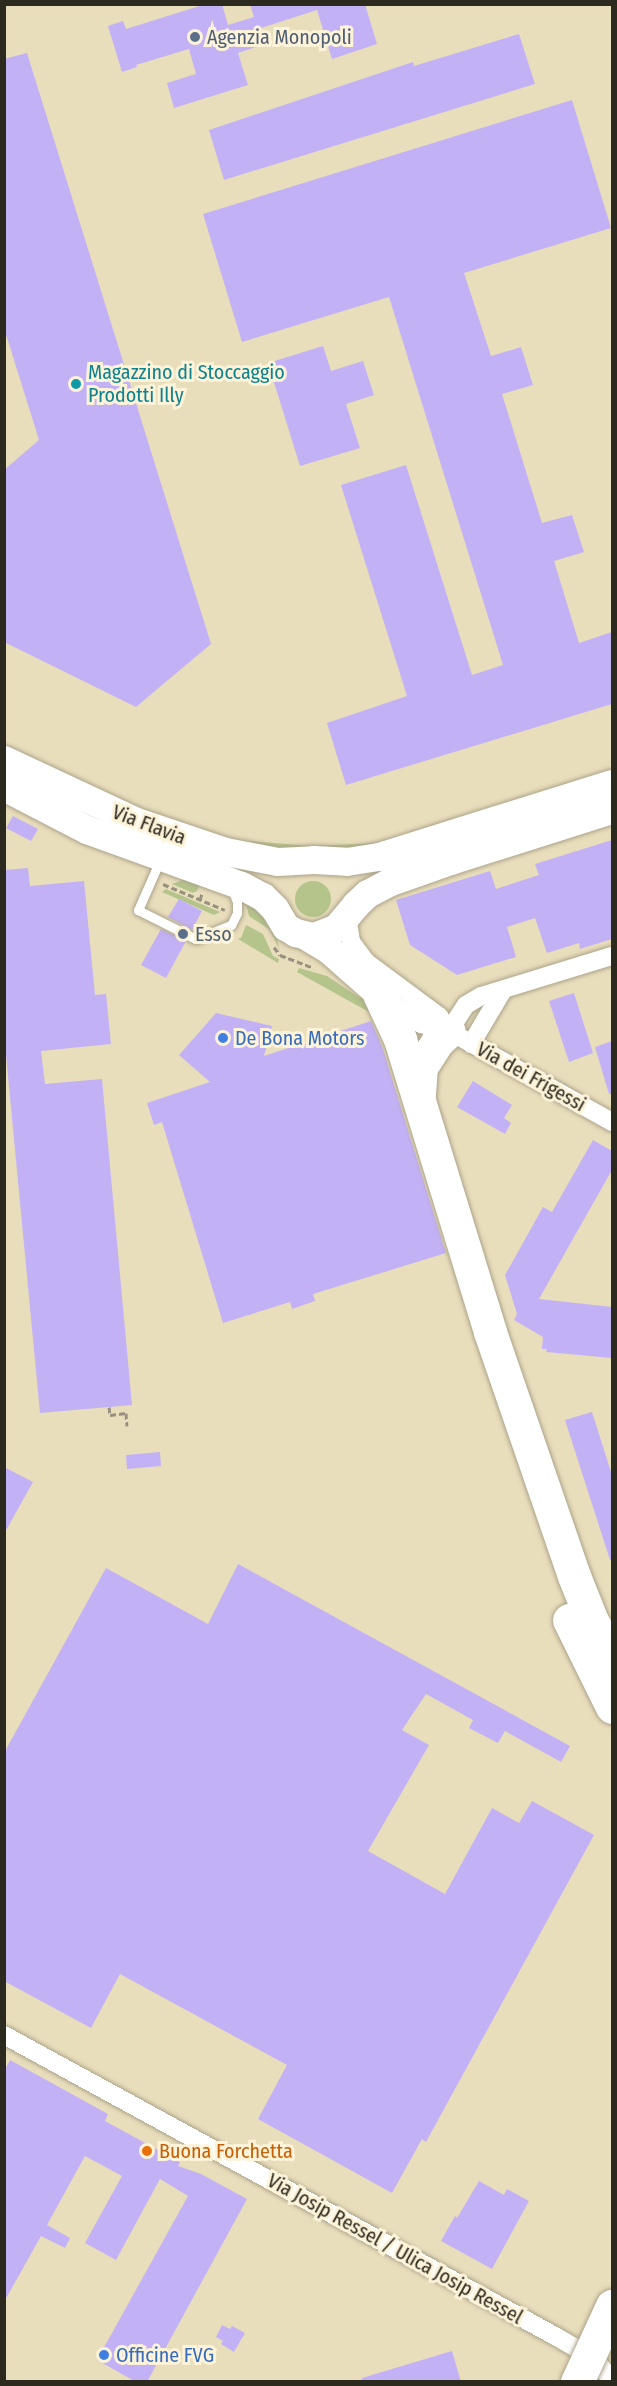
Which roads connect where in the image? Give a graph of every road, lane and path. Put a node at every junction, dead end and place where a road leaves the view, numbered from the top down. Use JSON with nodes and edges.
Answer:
{"nodes":[{"id":1,"x":4,"y":760,"type":"edge"},
{"id":2,"x":612,"y":784,"type":"edge"},
{"id":3,"x":4,"y":787,"type":"edge"},
{"id":4,"x":612,"y":810,"type":"edge"},
{"id":5,"x":161,"y":857,"type":"junction"},
{"id":6,"x":313,"y":862,"type":"junction"},
{"id":7,"x":227,"y":880,"type":"junction"},
{"id":8,"x":172,"y":889,"type":"dead end"},
{"id":9,"x":220,"y":908,"type":"dead end"},
{"id":10,"x":275,"y":909,"type":"junction"},
{"id":11,"x":347,"y":916,"type":"junction"},
{"id":12,"x":306,"y":936,"type":"junction"},
{"id":13,"x":280,"y":956,"type":"dead end"},
{"id":14,"x":612,"y":956,"type":"edge"},
{"id":15,"x":300,"y":965,"type":"dead end"},
{"id":16,"x":503,"y":990,"type":"junction"},
{"id":17,"x":379,"y":994,"type":"junction"},
{"id":18,"x":460,"y":1038,"type":"junction"},
{"id":19,"x":418,"y":1099,"type":"junction"},
{"id":20,"x":612,"y":1122,"type":"edge"},
{"id":21,"x":109,"y":1407,"type":"dead end"},
{"id":22,"x":127,"y":1426,"type":"dead end"},
{"id":23,"x":551,"y":1538,"type":"junction"},
{"id":24,"x":612,"y":1655,"type":"edge"},
{"id":25,"x":612,"y":1707,"type":"edge"},
{"id":26,"x":4,"y":2035,"type":"edge"},
{"id":27,"x":612,"y":2306,"type":"edge"},
{"id":28,"x":597,"y":2362,"type":"edge"},
{"id":29,"x":612,"y":2381,"type":"edge"}],
"edges":[{"from":1,"to":6,"type":"main road","name":"Via Flavia"},
{"from":2,"to":6,"type":"main road","name":"Via Flavia"},
{"from":3,"to":5,"type":"main road","name":"Via Flavia"},
{"from":4,"to":11,"type":"main road"},
{"from":5,"to":7,"type":"main road","name":"Via Flavia"},
{"from":5,"to":7,"type":"lane"},
{"from":6,"to":10,"type":"main road"},
{"from":6,"to":11,"type":"main road"},
{"from":7,"to":10,"type":"main road","name":"Via Flavia"},
{"from":8,"to":9,"type":"path"},
{"from":10,"to":12,"type":"main road","name":"Via Flavia"},
{"from":11,"to":12,"type":"main road"},
{"from":11,"to":18,"type":"street","name":"Via dei Frigessi"},
{"from":12,"to":17,"type":"main road","name":"Via Flavia"},
{"from":13,"to":15,"type":"path"},
{"from":14,"to":16,"type":"street"},
{"from":16,"to":18,"type":"street"},
{"from":16,"to":18,"type":"street"},
{"from":17,"to":18,"type":"street","name":"Via dei Frigessi"},
{"from":17,"to":19,"type":"highway"},
{"from":18,"to":19,"type":"highway"},
{"from":18,"to":20,"type":"street","name":"Via dei Frigessi"},
{"from":19,"to":23,"type":"highway"},
{"from":21,"to":22,"type":"path"},
{"from":23,"to":24,"type":"highway"},
{"from":23,"to":25,"type":"highway"},
{"from":26,"to":28,"type":"street","name":"Via Josip Ressel / Ulica Josip Ressel"},
{"from":27,"to":28,"type":"highway","bridge":true},
{"from":28,"to":29,"type":"street","name":"Via Josip Ressel / Ulica Josip Ressel"}]}
